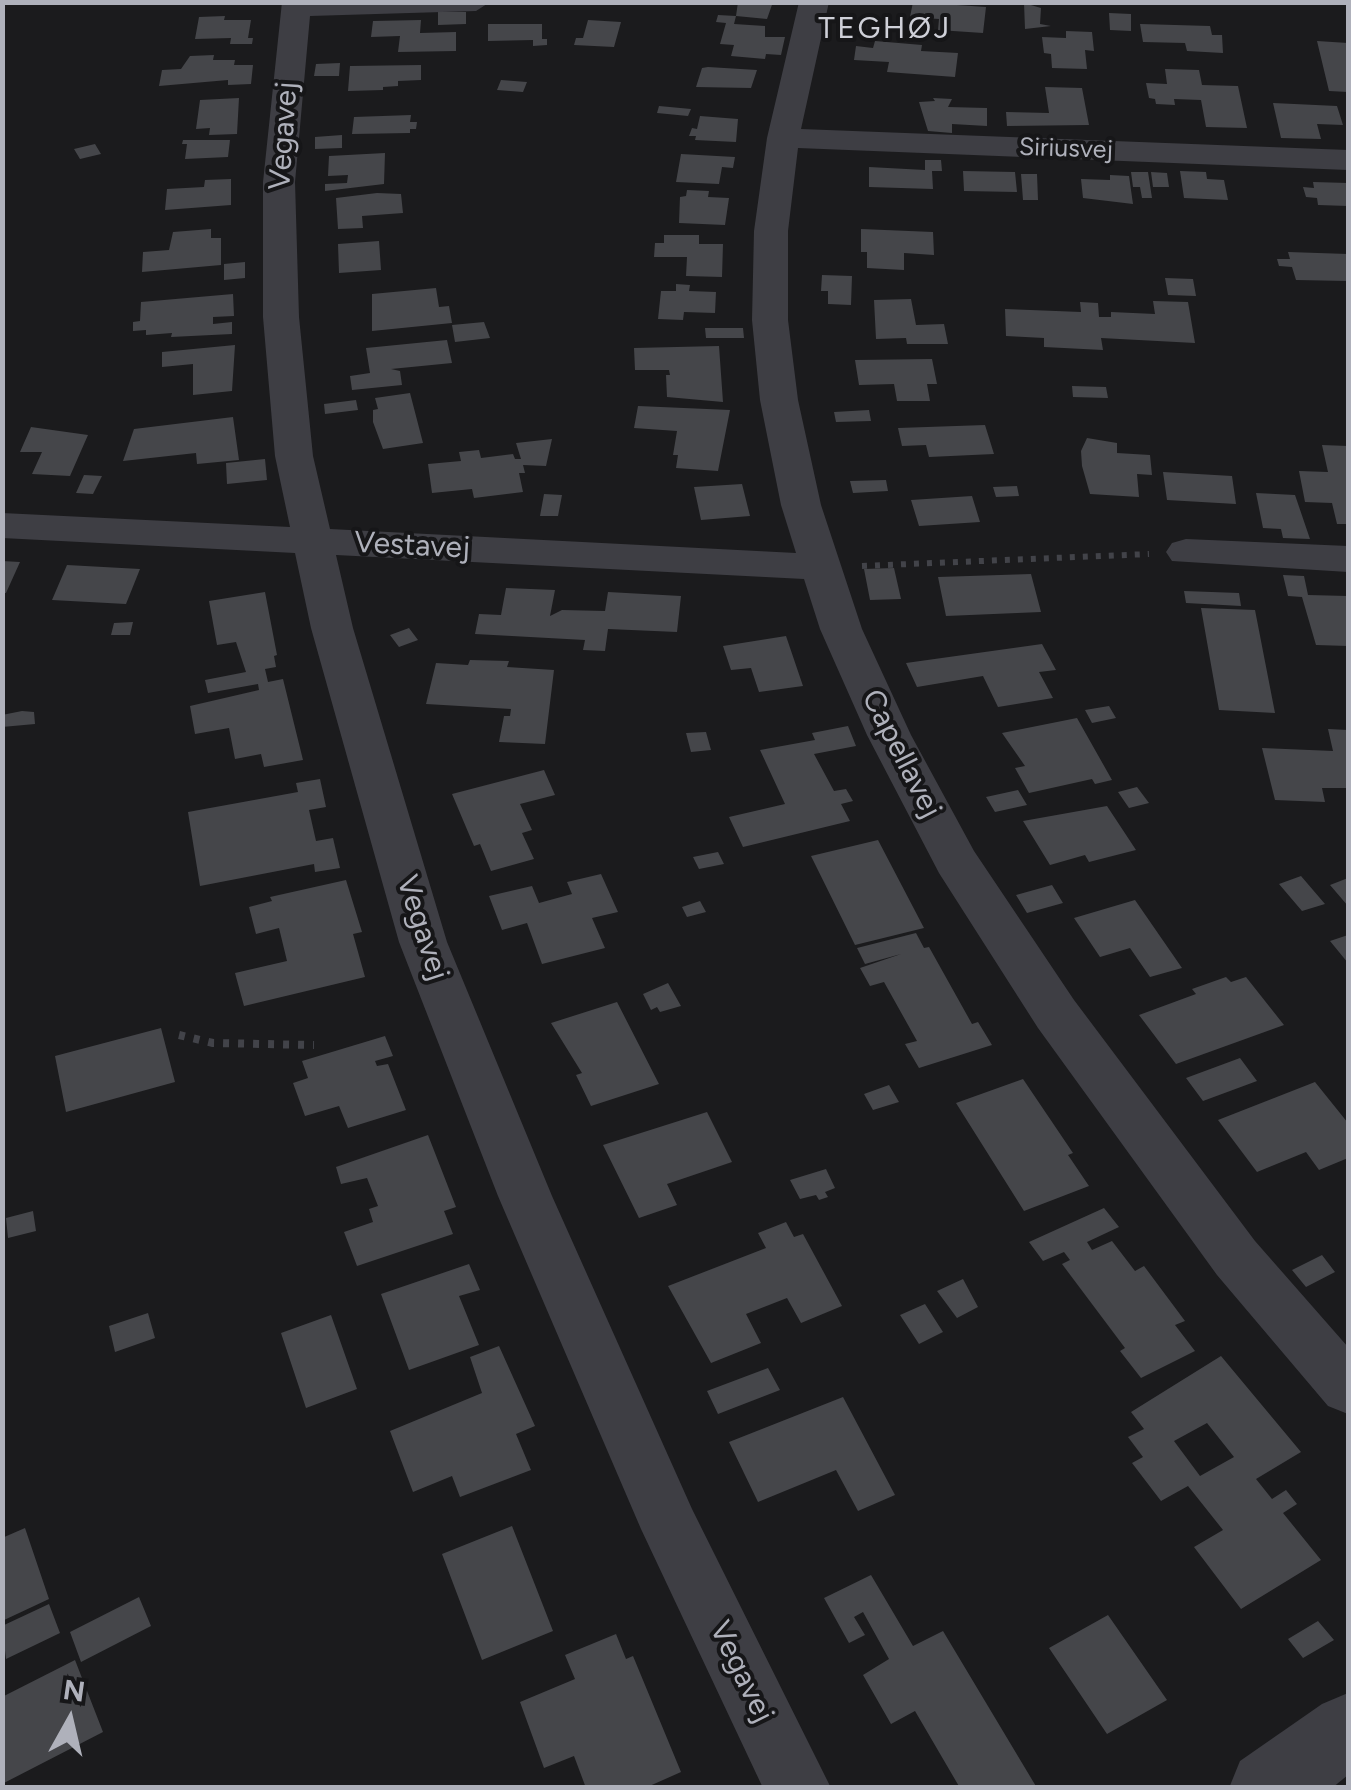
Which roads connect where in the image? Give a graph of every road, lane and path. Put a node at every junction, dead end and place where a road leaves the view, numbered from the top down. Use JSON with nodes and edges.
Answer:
{"nodes":[{"id":1,"x":476,"y":2,"type":"edge"},
{"id":2,"x":814,"y":2,"type":"edge"},
{"id":3,"x":296,"y":5,"type":"edge"},
{"id":4,"x":783,"y":138,"type":"junction"},
{"id":5,"x":1348,"y":160,"type":"edge"},
{"id":6,"x":2,"y":524,"type":"edge"},
{"id":7,"x":313,"y":540,"type":"junction"},
{"id":8,"x":1186,"y":552,"type":"dead end"},
{"id":9,"x":1136,"y":555,"type":"dead end"},
{"id":10,"x":1348,"y":559,"type":"edge"},
{"id":11,"x":821,"y":567,"type":"junction"},
{"id":12,"x":179,"y":1036,"type":"dead end"},
{"id":13,"x":314,"y":1046,"type":"dead end"},
{"id":14,"x":1348,"y":1388,"type":"edge"},
{"id":15,"x":1348,"y":1730,"type":"edge"},
{"id":16,"x":798,"y":1788,"type":"edge"},
{"id":17,"x":1267,"y":1788,"type":"edge"}],
"edges":[{"from":1,"to":3,"type":"street","name":"Vegavej"},
{"from":2,"to":4,"type":"street","name":"Capellavej"},
{"from":3,"to":7,"type":"street","name":"Vegavej"},
{"from":4,"to":5,"type":"street","name":"Siriusvej"},
{"from":4,"to":11,"type":"street","name":"Capellavej"},
{"from":6,"to":7,"type":"street","name":"Vestavej"},
{"from":7,"to":11,"type":"street","name":"Vestavej"},
{"from":7,"to":16,"type":"street","name":"Vegavej"},
{"from":8,"to":10,"type":"street"},
{"from":9,"to":11,"type":"path"},
{"from":11,"to":14,"type":"street","name":"Capellavej"},
{"from":12,"to":13,"type":"path"},
{"from":15,"to":17,"type":"street"}]}
